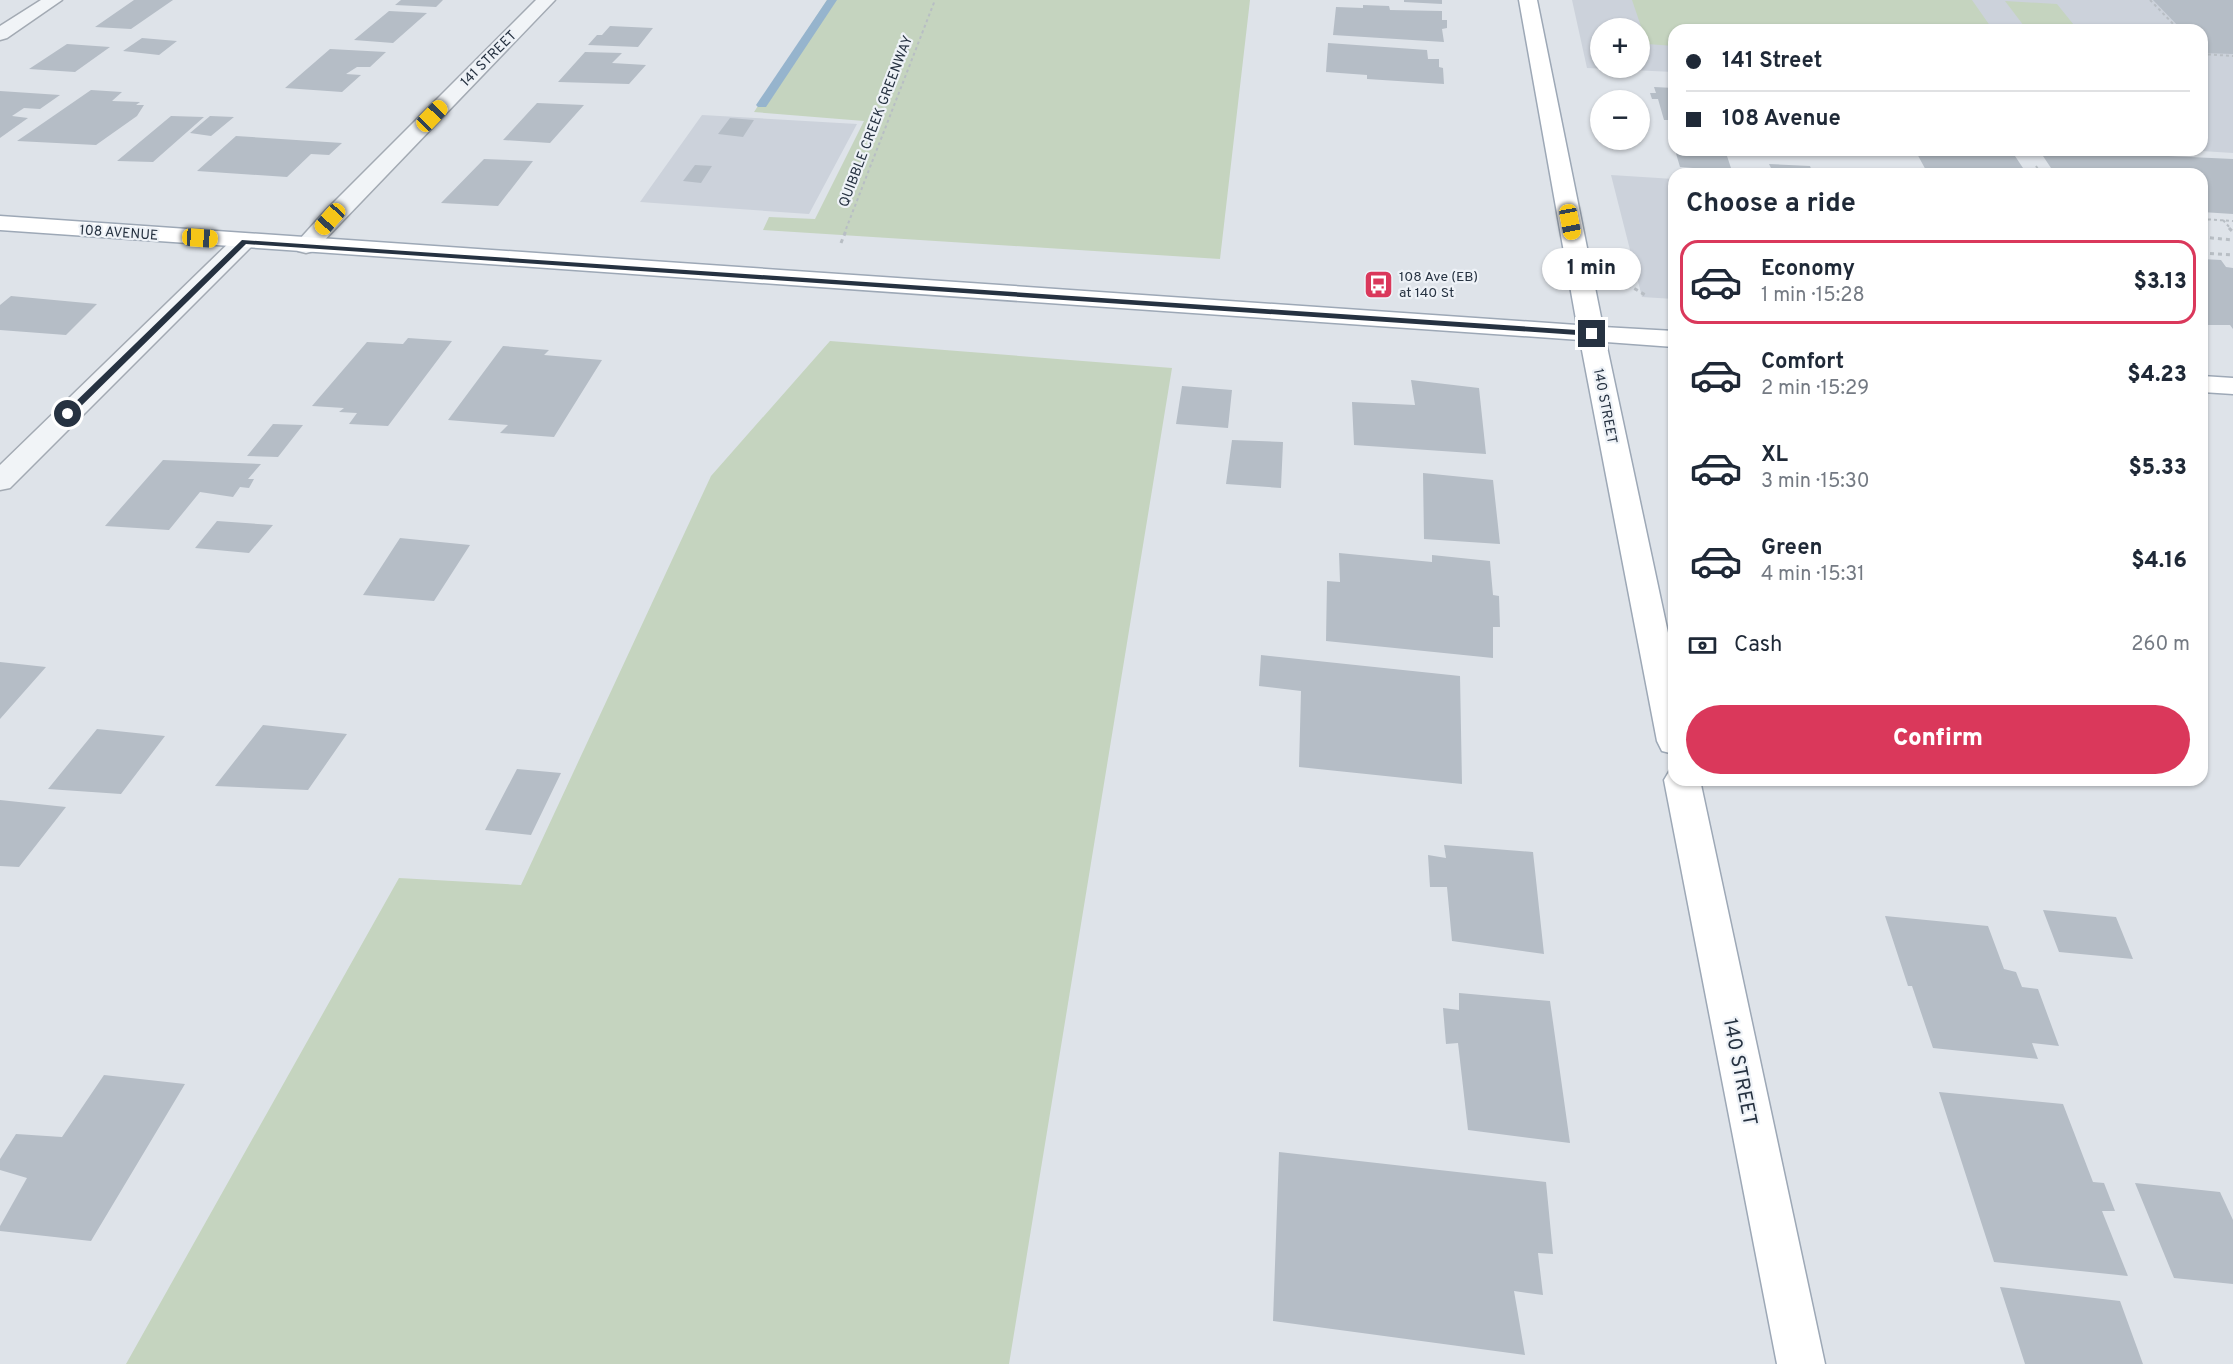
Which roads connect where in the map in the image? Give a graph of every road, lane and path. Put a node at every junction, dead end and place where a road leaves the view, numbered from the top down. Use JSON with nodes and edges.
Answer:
{"nodes":[{"id":1,"x":53,"y":0,"type":"edge"},
{"id":2,"x":546,"y":0,"type":"edge"},
{"id":3,"x":935,"y":0,"type":"edge"},
{"id":4,"x":1528,"y":0,"type":"edge"},
{"id":5,"x":2150,"y":0,"type":"edge"},
{"id":6,"x":2173,"y":24,"type":"edge"},
{"id":7,"x":0,"y":34,"type":"edge"},
{"id":8,"x":2208,"y":54,"type":"edge"},
{"id":9,"x":2233,"y":56,"type":"edge"},
{"id":10,"x":2208,"y":219,"type":"edge"},
{"id":11,"x":2223,"y":220,"type":"junction"},
{"id":12,"x":2233,"y":220,"type":"edge"},
{"id":13,"x":0,"y":223,"type":"edge"},
{"id":14,"x":2233,"y":232,"type":"edge"},
{"id":15,"x":2208,"y":238,"type":"edge"},
{"id":16,"x":2233,"y":240,"type":"edge"},
{"id":17,"x":244,"y":241,"type":"junction"},
{"id":18,"x":306,"y":246,"type":"junction"},
{"id":19,"x":838,"y":251,"type":"dead end"},
{"id":20,"x":2208,"y":253,"type":"edge"},
{"id":21,"x":2233,"y":255,"type":"edge"},
{"id":22,"x":1592,"y":334,"type":"junction"},
{"id":23,"x":1668,"y":339,"type":"edge"},
{"id":24,"x":2208,"y":384,"type":"edge"},
{"id":25,"x":2233,"y":386,"type":"edge"},
{"id":26,"x":0,"y":481,"type":"edge"},
{"id":27,"x":1668,"y":711,"type":"edge"},
{"id":28,"x":1683,"y":786,"type":"edge"},
{"id":29,"x":1801,"y":1364,"type":"edge"}],
"edges":[{"from":1,"to":7,"type":"street"},
{"from":2,"to":18,"type":"street","name":"141 STREET"},
{"from":3,"to":19,"type":"path","name":"QUIBBLE CREEK GREENWAY"},
{"from":4,"to":22,"type":"main road","name":"140 STREET"},
{"from":5,"to":6,"type":"path"},
{"from":8,"to":9,"type":"path"},
{"from":10,"to":11,"type":"path"},
{"from":11,"to":12,"type":"path"},
{"from":11,"to":14,"type":"path"},
{"from":13,"to":17,"type":"main road","name":"108 AVENUE"},
{"from":15,"to":16,"type":"path"},
{"from":17,"to":18,"type":"main road","name":"108 AVENUE"},
{"from":17,"to":26,"type":"street"},
{"from":18,"to":22,"type":"main road","name":"108 AVENUE"},
{"from":20,"to":21,"type":"path"},
{"from":22,"to":23,"type":"main road","name":"108 AVENUE"},
{"from":22,"to":27,"type":"main road","name":"140 STREET"},
{"from":24,"to":25,"type":"main road"},
{"from":28,"to":29,"type":"main road","name":"140 STREET"}]}
